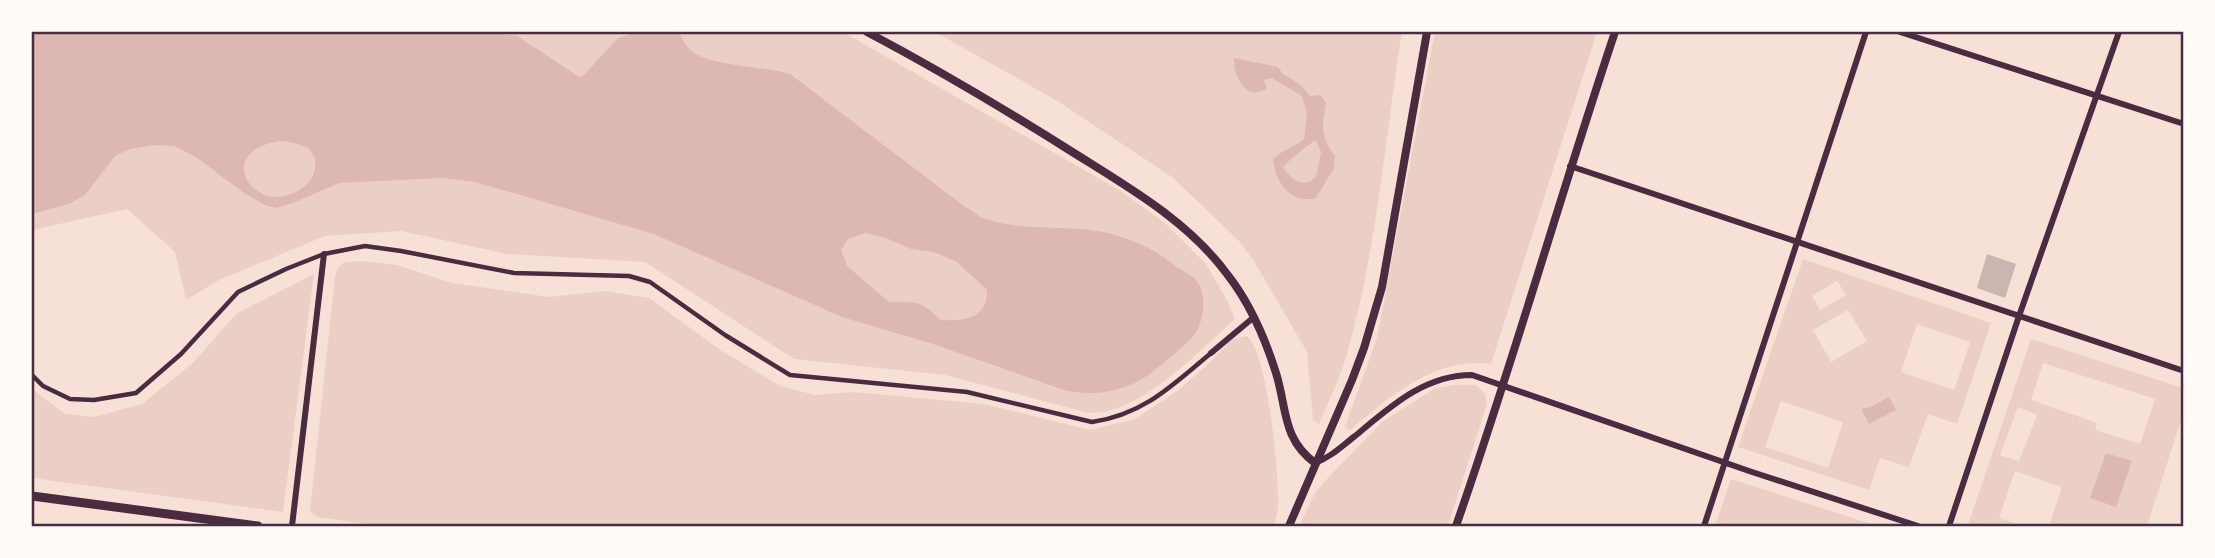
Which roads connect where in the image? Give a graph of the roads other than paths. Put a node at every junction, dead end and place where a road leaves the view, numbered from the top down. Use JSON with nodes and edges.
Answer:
{"nodes":[{"id":1,"x":867,"y":32,"type":"edge"},
{"id":2,"x":1427,"y":32,"type":"edge"},
{"id":3,"x":1615,"y":32,"type":"edge"},
{"id":4,"x":1866,"y":32,"type":"edge"},
{"id":5,"x":1900,"y":32,"type":"edge"},
{"id":6,"x":2119,"y":32,"type":"edge"},
{"id":7,"x":2096,"y":96,"type":"junction"},
{"id":8,"x":2183,"y":124,"type":"edge"},
{"id":9,"x":1570,"y":166,"type":"junction"},
{"id":10,"x":1797,"y":242,"type":"junction"},
{"id":11,"x":324,"y":254,"type":"junction"},
{"id":12,"x":2019,"y":316,"type":"junction"},
{"id":13,"x":1254,"y":317,"type":"junction"},
{"id":14,"x":1210,"y":353,"type":"joint"},
{"id":15,"x":2183,"y":371,"type":"edge"},
{"id":16,"x":32,"y":375,"type":"edge"},
{"id":17,"x":1504,"y":386,"type":"junction"},
{"id":18,"x":1724,"y":462,"type":"junction"},
{"id":19,"x":1315,"y":463,"type":"junction"},
{"id":20,"x":32,"y":496,"type":"edge"},
{"id":21,"x":258,"y":527,"type":"edge"},
{"id":22,"x":292,"y":527,"type":"edge"},
{"id":23,"x":1289,"y":527,"type":"edge"},
{"id":24,"x":1456,"y":527,"type":"edge"},
{"id":25,"x":1704,"y":527,"type":"edge"},
{"id":26,"x":1918,"y":527,"type":"edge"},
{"id":27,"x":1949,"y":527,"type":"edge"}],
"edges":[{"from":1,"to":13,"type":"street"},
{"from":2,"to":19,"type":"street"},
{"from":3,"to":9,"type":"street"},
{"from":4,"to":10,"type":"street"},
{"from":5,"to":7,"type":"street"},
{"from":6,"to":7,"type":"street"},
{"from":7,"to":8,"type":"street"},
{"from":7,"to":12,"type":"street"},
{"from":9,"to":10,"type":"street"},
{"from":9,"to":17,"type":"street"},
{"from":10,"to":12,"type":"street"},
{"from":10,"to":18,"type":"street"},
{"from":11,"to":14,"type":"street"},
{"from":11,"to":16,"type":"street"},
{"from":11,"to":22,"type":"street"},
{"from":12,"to":15,"type":"street"},
{"from":12,"to":27,"type":"street"},
{"from":13,"to":14,"type":"street"},
{"from":13,"to":19,"type":"street"},
{"from":17,"to":18,"type":"street"},
{"from":17,"to":19,"type":"street"},
{"from":17,"to":24,"type":"street"},
{"from":18,"to":25,"type":"street"},
{"from":18,"to":26,"type":"street"},
{"from":19,"to":23,"type":"street"},
{"from":20,"to":21,"type":"main road"}]}
